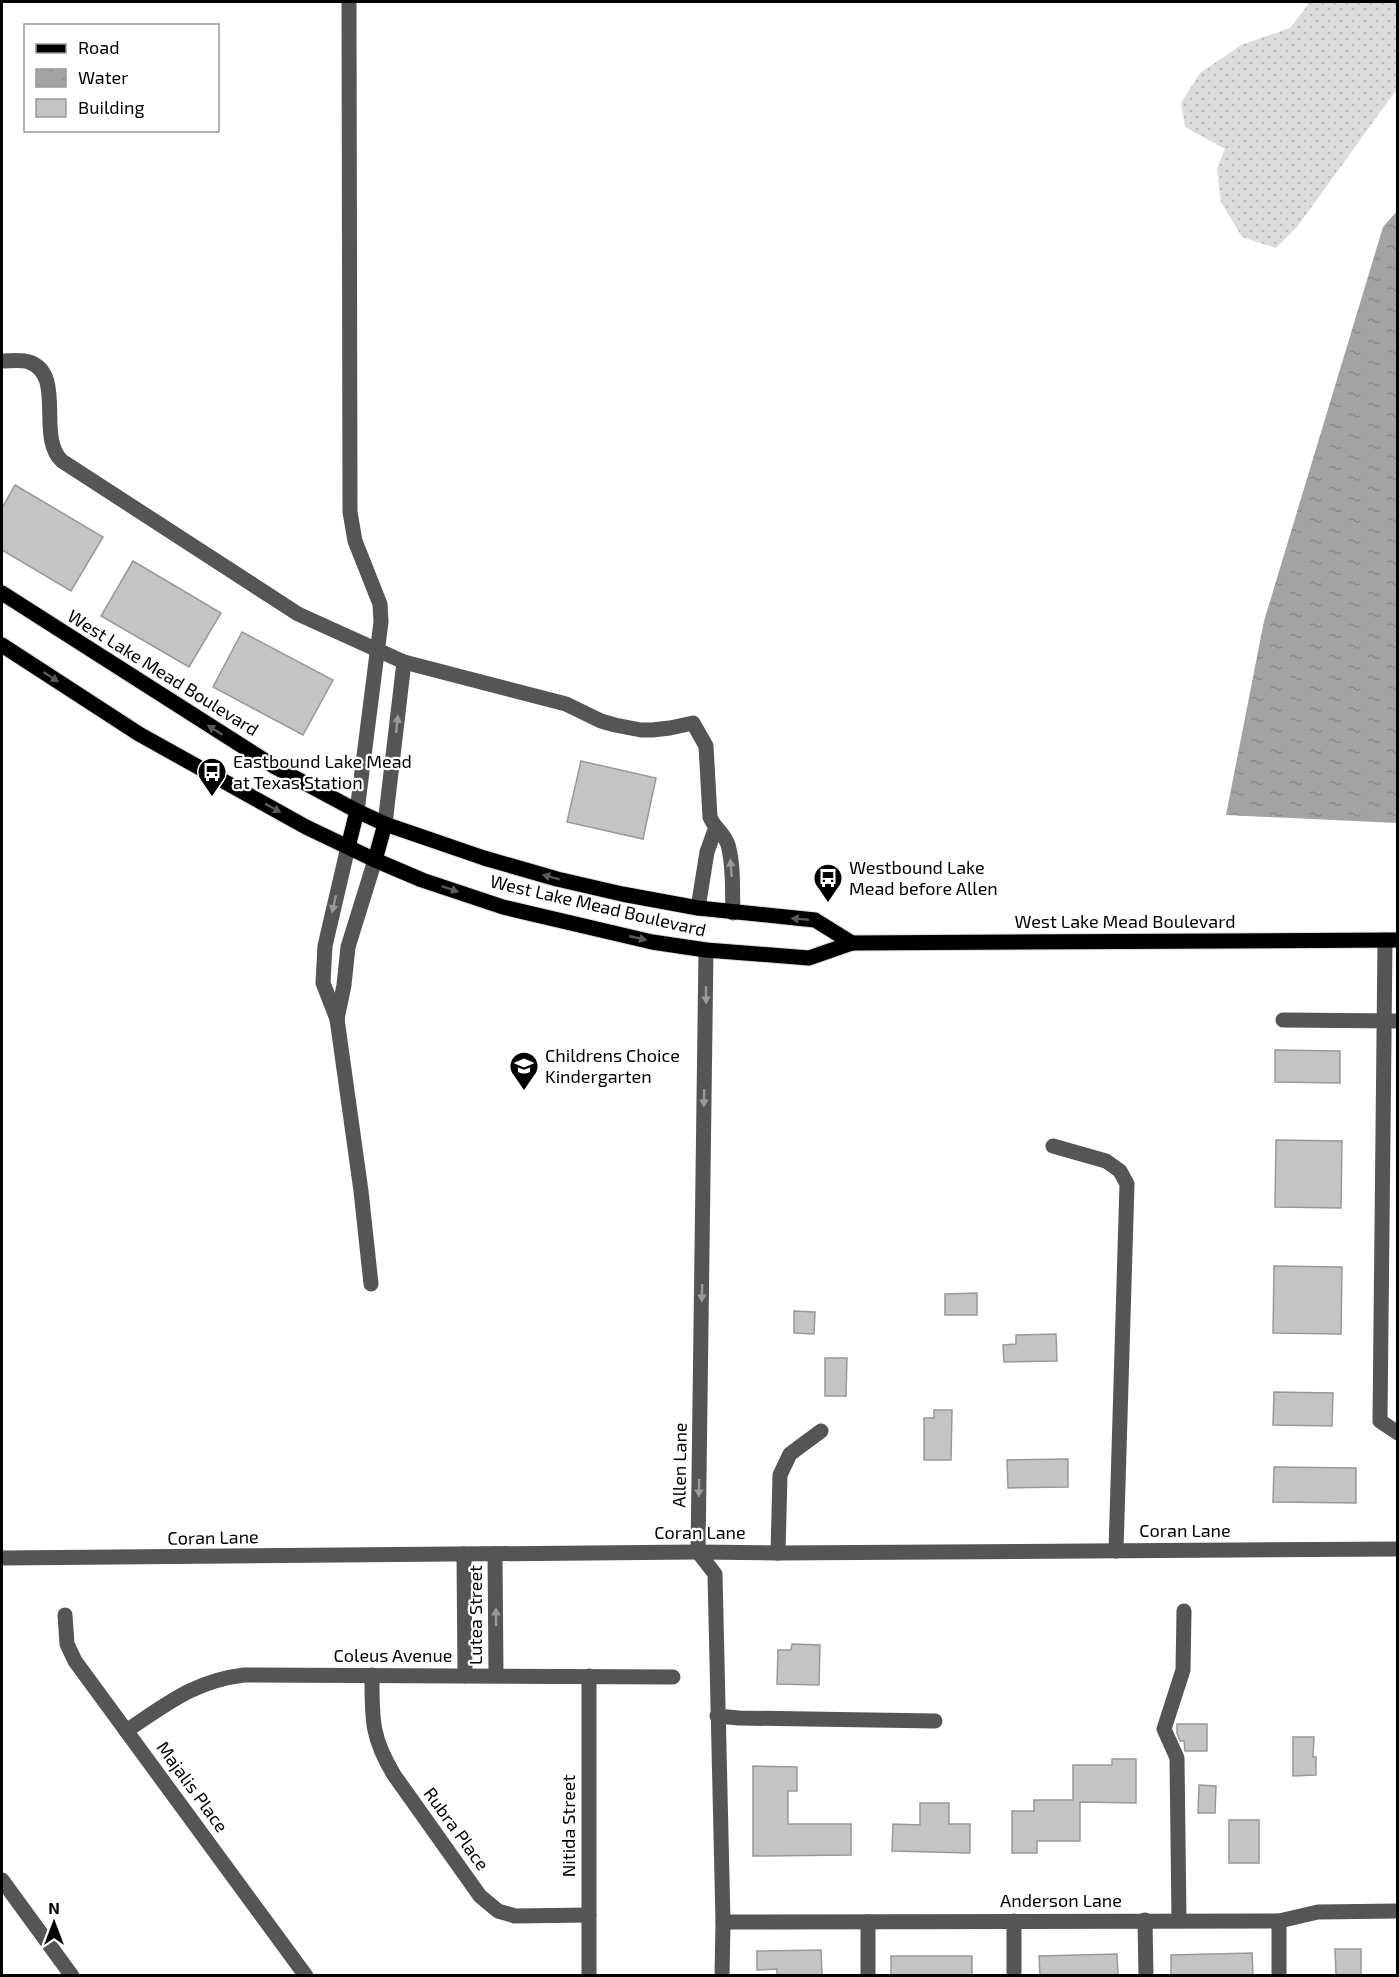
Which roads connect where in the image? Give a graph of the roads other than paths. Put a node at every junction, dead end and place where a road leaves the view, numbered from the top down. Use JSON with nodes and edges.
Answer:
{"nodes":[{"id":1,"x":349,"y":2,"type":"edge"},
{"id":2,"x":2,"y":361,"type":"edge"},
{"id":3,"x":2,"y":593,"type":"edge"},
{"id":4,"x":2,"y":645,"type":"edge"},
{"id":5,"x":378,"y":649,"type":"junction"},
{"id":6,"x":404,"y":662,"type":"junction"},
{"id":7,"x":357,"y":811,"type":"junction"},
{"id":8,"x":386,"y":824,"type":"junction"},
{"id":9,"x":716,"y":827,"type":"junction"},
{"id":10,"x":348,"y":847,"type":"junction"},
{"id":11,"x":375,"y":860,"type":"junction"},
{"id":12,"x":698,"y":908,"type":"junction"},
{"id":13,"x":733,"y":913,"type":"junction"},
{"id":14,"x":1391,"y":940,"type":"edge"},
{"id":15,"x":852,"y":943,"type":"junction"},
{"id":16,"x":706,"y":950,"type":"junction"},
{"id":17,"x":337,"y":1019,"type":"junction"},
{"id":18,"x":1283,"y":1020,"type":"dead end"},
{"id":19,"x":1391,"y":1021,"type":"edge"},
{"id":20,"x":1053,"y":1146,"type":"dead end"},
{"id":21,"x":371,"y":1284,"type":"dead end"},
{"id":22,"x":821,"y":1431,"type":"dead end"},
{"id":23,"x":1398,"y":1433,"type":"edge"},
{"id":24,"x":1398,"y":1549,"type":"edge"},
{"id":25,"x":1116,"y":1551,"type":"junction"},
{"id":26,"x":698,"y":1552,"type":"junction"},
{"id":27,"x":778,"y":1553,"type":"junction"},
{"id":28,"x":464,"y":1554,"type":"junction"},
{"id":29,"x":495,"y":1554,"type":"junction"},
{"id":30,"x":2,"y":1558,"type":"edge"},
{"id":31,"x":1184,"y":1611,"type":"dead end"},
{"id":32,"x":65,"y":1615,"type":"dead end"},
{"id":33,"x":372,"y":1675,"type":"junction"},
{"id":34,"x":465,"y":1676,"type":"junction"},
{"id":35,"x":496,"y":1676,"type":"junction"},
{"id":36,"x":589,"y":1676,"type":"junction"},
{"id":37,"x":673,"y":1677,"type":"dead end"},
{"id":38,"x":717,"y":1716,"type":"junction"},
{"id":39,"x":935,"y":1721,"type":"dead end"},
{"id":40,"x":126,"y":1731,"type":"junction"},
{"id":41,"x":2,"y":1880,"type":"edge"},
{"id":42,"x":1398,"y":1911,"type":"edge"},
{"id":43,"x":589,"y":1914,"type":"junction"},
{"id":44,"x":1146,"y":1920,"type":"junction"},
{"id":45,"x":1179,"y":1920,"type":"junction"},
{"id":46,"x":1014,"y":1921,"type":"junction"},
{"id":47,"x":1279,"y":1921,"type":"junction"},
{"id":48,"x":723,"y":1922,"type":"junction"},
{"id":49,"x":868,"y":1922,"type":"junction"},
{"id":50,"x":72,"y":1976,"type":"edge"},
{"id":51,"x":306,"y":1976,"type":"edge"},
{"id":52,"x":589,"y":1976,"type":"edge"},
{"id":53,"x":722,"y":1976,"type":"edge"},
{"id":54,"x":868,"y":1976,"type":"edge"},
{"id":55,"x":1014,"y":1976,"type":"edge"},
{"id":56,"x":1146,"y":1976,"type":"edge"},
{"id":57,"x":1279,"y":1976,"type":"edge"}],
"edges":[{"from":1,"to":5,"type":"street"},
{"from":2,"to":5,"type":"street"},
{"from":7,"to":3,"type":"main road","name":"West Lake Mead Boulevard","one_way":true},
{"from":4,"to":10,"type":"main road","name":"West Lake Mead Boulevard","one_way":true},
{"from":5,"to":6,"type":"street"},
{"from":5,"to":7,"type":"street"},
{"from":8,"to":6,"type":"street","one_way":true},
{"from":6,"to":9,"type":"street"},
{"from":7,"to":8,"type":"main road","name":"West Lake Mead Boulevard"},
{"from":7,"to":10,"type":"main road"},
{"from":8,"to":11,"type":"main road"},
{"from":12,"to":8,"type":"main road","name":"West Lake Mead Boulevard","one_way":true},
{"from":9,"to":12,"type":"street"},
{"from":13,"to":9,"type":"street","one_way":true},
{"from":10,"to":11,"type":"main road","name":"West Lake Mead Boulevard"},
{"from":10,"to":17,"type":"street","one_way":true},
{"from":11,"to":16,"type":"main road","name":"West Lake Mead Boulevard","one_way":true},
{"from":11,"to":17,"type":"street"},
{"from":12,"to":13,"type":"main road","name":"West Lake Mead Boulevard"},
{"from":15,"to":13,"type":"main road","name":"West Lake Mead Boulevard","one_way":true},
{"from":14,"to":15,"type":"main road","name":"West Lake Mead Boulevard"},
{"from":14,"to":19,"type":"street"},
{"from":15,"to":16,"type":"main road","name":"West Lake Mead Boulevard"},
{"from":16,"to":26,"type":"street","name":"Allen Lane","one_way":true},
{"from":17,"to":21,"type":"street"},
{"from":18,"to":19,"type":"street"},
{"from":19,"to":23,"type":"street"},
{"from":20,"to":25,"type":"street"},
{"from":22,"to":27,"type":"street"},
{"from":24,"to":25,"type":"street","name":"Coran Lane"},
{"from":25,"to":27,"type":"street","name":"Coran Lane"},
{"from":26,"to":27,"type":"street","name":"Coran Lane"},
{"from":26,"to":29,"type":"street","name":"Coran Lane"},
{"from":26,"to":38,"type":"street"},
{"from":28,"to":29,"type":"street","name":"Coran Lane"},
{"from":28,"to":30,"type":"street","name":"Coran Lane"},
{"from":28,"to":34,"type":"street","name":"Lutea Street"},
{"from":35,"to":29,"type":"street","name":"Lutea Street","one_way":true},
{"from":31,"to":45,"type":"street"},
{"from":32,"to":40,"type":"street","name":"Majalis Place"},
{"from":33,"to":34,"type":"street","name":"Coleus Avenue"},
{"from":33,"to":40,"type":"street","name":"Coleus Avenue"},
{"from":33,"to":43,"type":"street","name":"Rubra Place"},
{"from":34,"to":35,"type":"street","name":"Coleus Avenue"},
{"from":35,"to":36,"type":"street","name":"Coleus Avenue"},
{"from":36,"to":37,"type":"street","name":"Coleus Avenue"},
{"from":36,"to":43,"type":"street","name":"Nitida Street"},
{"from":38,"to":39,"type":"street"},
{"from":38,"to":48,"type":"street"},
{"from":40,"to":51,"type":"street","name":"Majalis Place"},
{"from":41,"to":50,"type":"street"},
{"from":42,"to":47,"type":"street","name":"Anderson Lane"},
{"from":43,"to":52,"type":"street","name":"Nitida Street"},
{"from":44,"to":45,"type":"street","name":"Anderson Lane"},
{"from":44,"to":46,"type":"street","name":"Anderson Lane"},
{"from":44,"to":56,"type":"street"},
{"from":45,"to":47,"type":"street","name":"Anderson Lane"},
{"from":46,"to":49,"type":"street","name":"Anderson Lane"},
{"from":46,"to":55,"type":"street"},
{"from":47,"to":57,"type":"street"},
{"from":48,"to":49,"type":"street","name":"Anderson Lane"},
{"from":48,"to":53,"type":"street"},
{"from":49,"to":54,"type":"street"}]}
